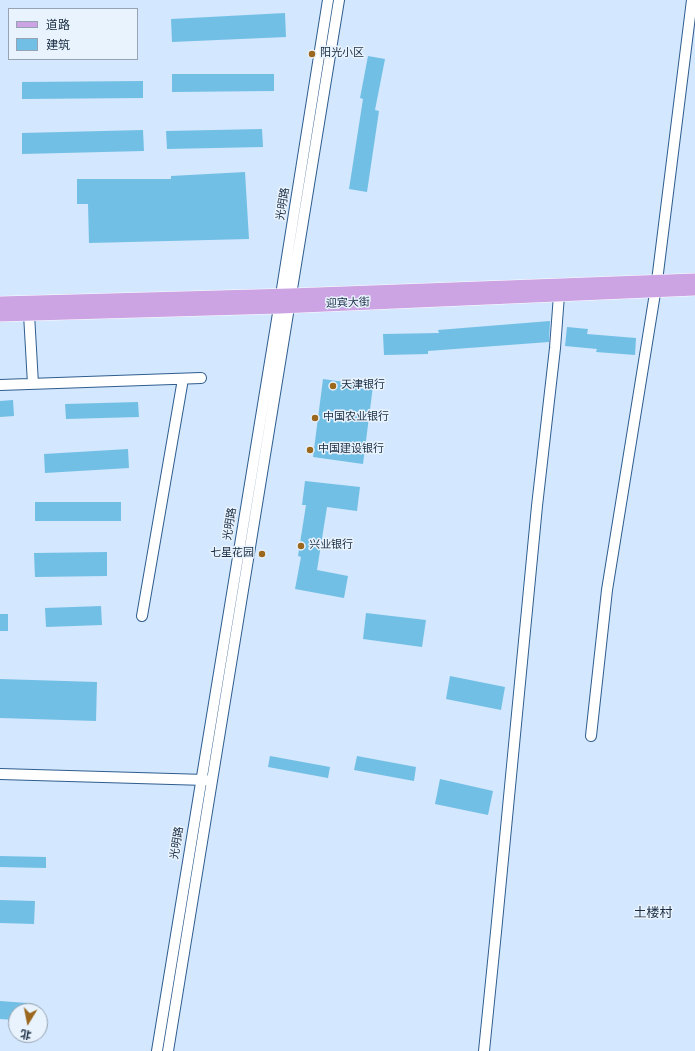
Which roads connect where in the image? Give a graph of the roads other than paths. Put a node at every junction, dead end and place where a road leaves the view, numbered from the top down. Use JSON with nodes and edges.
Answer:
{"nodes":[{"id":1,"x":328,"y":0,"type":"edge"},
{"id":2,"x":339,"y":0,"type":"edge"},
{"id":3,"x":692,"y":0,"type":"edge"},
{"id":4,"x":695,"y":280,"type":"edge"},
{"id":5,"x":656,"y":286,"type":"junction"},
{"id":6,"x":695,"y":289,"type":"edge"},
{"id":7,"x":559,"y":294,"type":"junction"},
{"id":8,"x":285,"y":301,"type":"junction"},
{"id":9,"x":0,"y":303,"type":"edge"},
{"id":10,"x":29,"y":314,"type":"junction"},
{"id":11,"x":0,"y":315,"type":"edge"},
{"id":12,"x":201,"y":378,"type":"dead end"},
{"id":13,"x":183,"y":379,"type":"junction"},
{"id":14,"x":33,"y":384,"type":"junction"},
{"id":15,"x":0,"y":385,"type":"edge"},
{"id":16,"x":142,"y":616,"type":"dead end"},
{"id":17,"x":591,"y":736,"type":"dead end"},
{"id":18,"x":0,"y":774,"type":"edge"},
{"id":19,"x":201,"y":780,"type":"junction"},
{"id":20,"x":212,"y":781,"type":"junction"},
{"id":21,"x":157,"y":1051,"type":"edge"},
{"id":22,"x":168,"y":1051,"type":"edge"},
{"id":23,"x":484,"y":1051,"type":"edge"}],
"edges":[{"from":1,"to":8,"type":"street","name":"光明路"},
{"from":2,"to":8,"type":"street","name":"光明路"},
{"from":3,"to":5,"type":"street"},
{"from":4,"to":5,"type":"main road","name":"迎宾大街"},
{"from":5,"to":6,"type":"main road","name":"迎宾大街"},
{"from":5,"to":7,"type":"main road","name":"迎宾大街"},
{"from":5,"to":8,"type":"main road","name":"迎宾大街"},
{"from":5,"to":17,"type":"street"},
{"from":7,"to":8,"type":"main road","name":"迎宾大街"},
{"from":7,"to":23,"type":"street"},
{"from":8,"to":9,"type":"main road","name":"迎宾大街"},
{"from":8,"to":10,"type":"main road","name":"迎宾大街"},
{"from":8,"to":19,"type":"street","name":"光明路"},
{"from":8,"to":20,"type":"street","name":"光明路"},
{"from":10,"to":11,"type":"main road","name":"迎宾大街"},
{"from":10,"to":14,"type":"street"},
{"from":12,"to":13,"type":"street"},
{"from":13,"to":14,"type":"street"},
{"from":13,"to":16,"type":"street"},
{"from":14,"to":15,"type":"street"},
{"from":18,"to":19,"type":"street"},
{"from":19,"to":20,"type":"street"},
{"from":19,"to":21,"type":"street","name":"光明路"},
{"from":20,"to":22,"type":"street","name":"光明路"}]}
